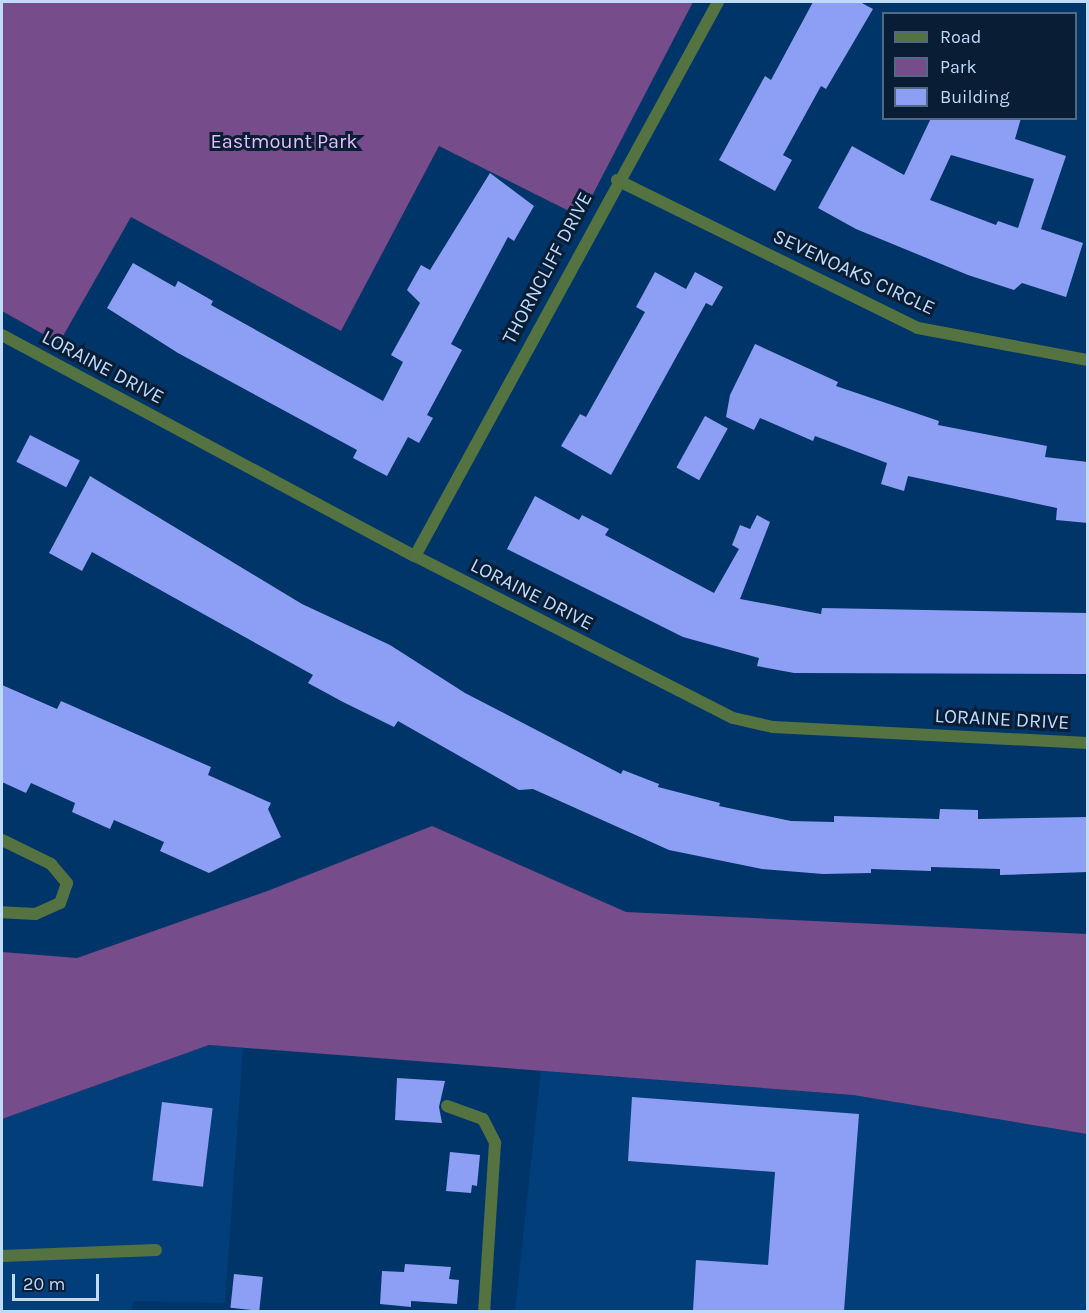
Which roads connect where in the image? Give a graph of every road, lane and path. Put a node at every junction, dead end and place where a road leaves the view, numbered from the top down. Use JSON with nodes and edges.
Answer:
{"nodes":[{"id":1,"x":718,"y":2,"type":"edge"},
{"id":2,"x":617,"y":180,"type":"junction"},
{"id":3,"x":2,"y":334,"type":"edge"},
{"id":4,"x":1088,"y":360,"type":"edge"},
{"id":5,"x":415,"y":556,"type":"junction"},
{"id":6,"x":1088,"y":743,"type":"edge"},
{"id":7,"x":2,"y":840,"type":"edge"},
{"id":8,"x":2,"y":912,"type":"edge"},
{"id":9,"x":447,"y":1106,"type":"dead end"},
{"id":10,"x":156,"y":1250,"type":"dead end"},
{"id":11,"x":2,"y":1256,"type":"edge"},
{"id":12,"x":484,"y":1311,"type":"edge"}],
"edges":[{"from":1,"to":2,"type":"street","name":"THORNCLIFF DRIVE"},
{"from":2,"to":4,"type":"street","name":"SEVENOAKS CIRCLE"},
{"from":2,"to":5,"type":"street","name":"THORNCLIFF DRIVE"},
{"from":3,"to":5,"type":"street","name":"LORAINE DRIVE"},
{"from":5,"to":6,"type":"street","name":"LORAINE DRIVE"},
{"from":7,"to":8,"type":"street"},
{"from":9,"to":12,"type":"street"},
{"from":10,"to":11,"type":"street"}]}
